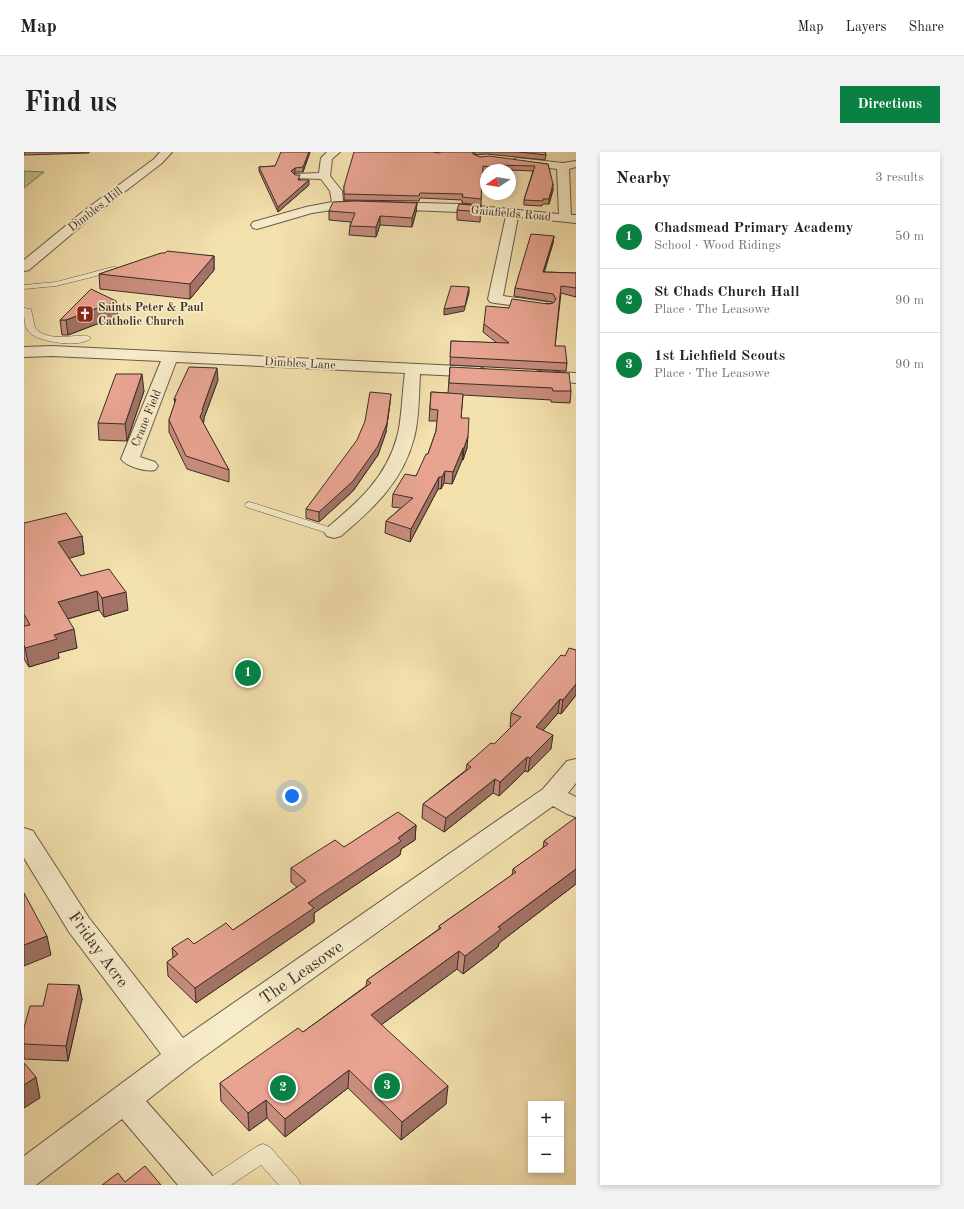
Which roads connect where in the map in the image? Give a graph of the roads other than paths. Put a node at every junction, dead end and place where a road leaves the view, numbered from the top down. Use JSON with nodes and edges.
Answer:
{"nodes":[{"id":1,"x":166,"y":152,"type":"edge"},
{"id":2,"x":334,"y":152,"type":"edge"},
{"id":3,"x":504,"y":159,"type":"edge"},
{"id":4,"x":576,"y":164,"type":"edge"},
{"id":5,"x":563,"y":166,"type":"junction"},
{"id":6,"x":299,"y":176,"type":"edge"},
{"id":7,"x":324,"y":176,"type":"junction"},
{"id":8,"x":338,"y":205,"type":"junction"},
{"id":9,"x":513,"y":212,"type":"junction"},
{"id":10,"x":571,"y":218,"type":"edge"},
{"id":11,"x":257,"y":225,"type":"dead end"},
{"id":12,"x":24,"y":267,"type":"edge"},
{"id":13,"x":113,"y":269,"type":"edge"},
{"id":14,"x":24,"y":287,"type":"edge"},
{"id":15,"x":547,"y":306,"type":"edge"},
{"id":16,"x":24,"y":310,"type":"edge"},
{"id":17,"x":87,"y":338,"type":"dead end"},
{"id":18,"x":24,"y":352,"type":"edge"},
{"id":19,"x":170,"y":357,"type":"junction"},
{"id":20,"x":413,"y":368,"type":"junction"},
{"id":21,"x":491,"y":373,"type":"edge"},
{"id":22,"x":522,"y":375,"type":"edge"},
{"id":23,"x":576,"y":378,"type":"edge"},
{"id":24,"x":150,"y":466,"type":"dead end"},
{"id":25,"x":250,"y":505,"type":"dead end"},
{"id":26,"x":334,"y":532,"type":"joint"},
{"id":27,"x":576,"y":767,"type":"edge"},
{"id":28,"x":552,"y":795,"type":"junction"},
{"id":29,"x":576,"y":808,"type":"edge"},
{"id":30,"x":24,"y":837,"type":"edge"},
{"id":31,"x":180,"y":1057,"type":"junction"},
{"id":32,"x":125,"y":1099,"type":"junction"},
{"id":33,"x":24,"y":1175,"type":"edge"},
{"id":34,"x":199,"y":1185,"type":"edge"},
{"id":35,"x":215,"y":1185,"type":"edge"},
{"id":36,"x":291,"y":1185,"type":"edge"}],
"edges":[{"from":1,"to":12,"type":"street","name":"Dimbles Hill"},
{"from":2,"to":7,"type":"street"},
{"from":3,"to":5,"type":"street"},
{"from":4,"to":5,"type":"street"},
{"from":5,"to":10,"type":"street"},
{"from":6,"to":7,"type":"street"},
{"from":7,"to":8,"type":"street"},
{"from":8,"to":9,"type":"street","name":"Gaiafields Road"},
{"from":8,"to":11,"type":"street","name":"Gaiafields Road"},
{"from":9,"to":10,"type":"street","name":"Gaiafields Road"},
{"from":9,"to":15,"type":"street"},
{"from":13,"to":14,"type":"lane"},
{"from":16,"to":17,"type":"lane"},
{"from":18,"to":19,"type":"street","name":"Dimbles Lane"},
{"from":19,"to":20,"type":"street","name":"Dimbles Lane"},
{"from":19,"to":24,"type":"street","name":"Crane Field"},
{"from":20,"to":21,"type":"street","name":"Dimbles Lane"},
{"from":20,"to":26,"type":"street"},
{"from":22,"to":23,"type":"street"},
{"from":25,"to":26,"type":"lane"},
{"from":27,"to":28,"type":"street","name":"The Leasowe"},
{"from":28,"to":29,"type":"street"},
{"from":28,"to":31,"type":"street","name":"The Leasowe"},
{"from":30,"to":31,"type":"street","name":"Friday Acre"},
{"from":31,"to":32,"type":"street","name":"The Leasowe"},
{"from":32,"to":33,"type":"street","name":"The Leasowe"},
{"from":32,"to":34,"type":"street"},
{"from":35,"to":36,"type":"lane"}]}
